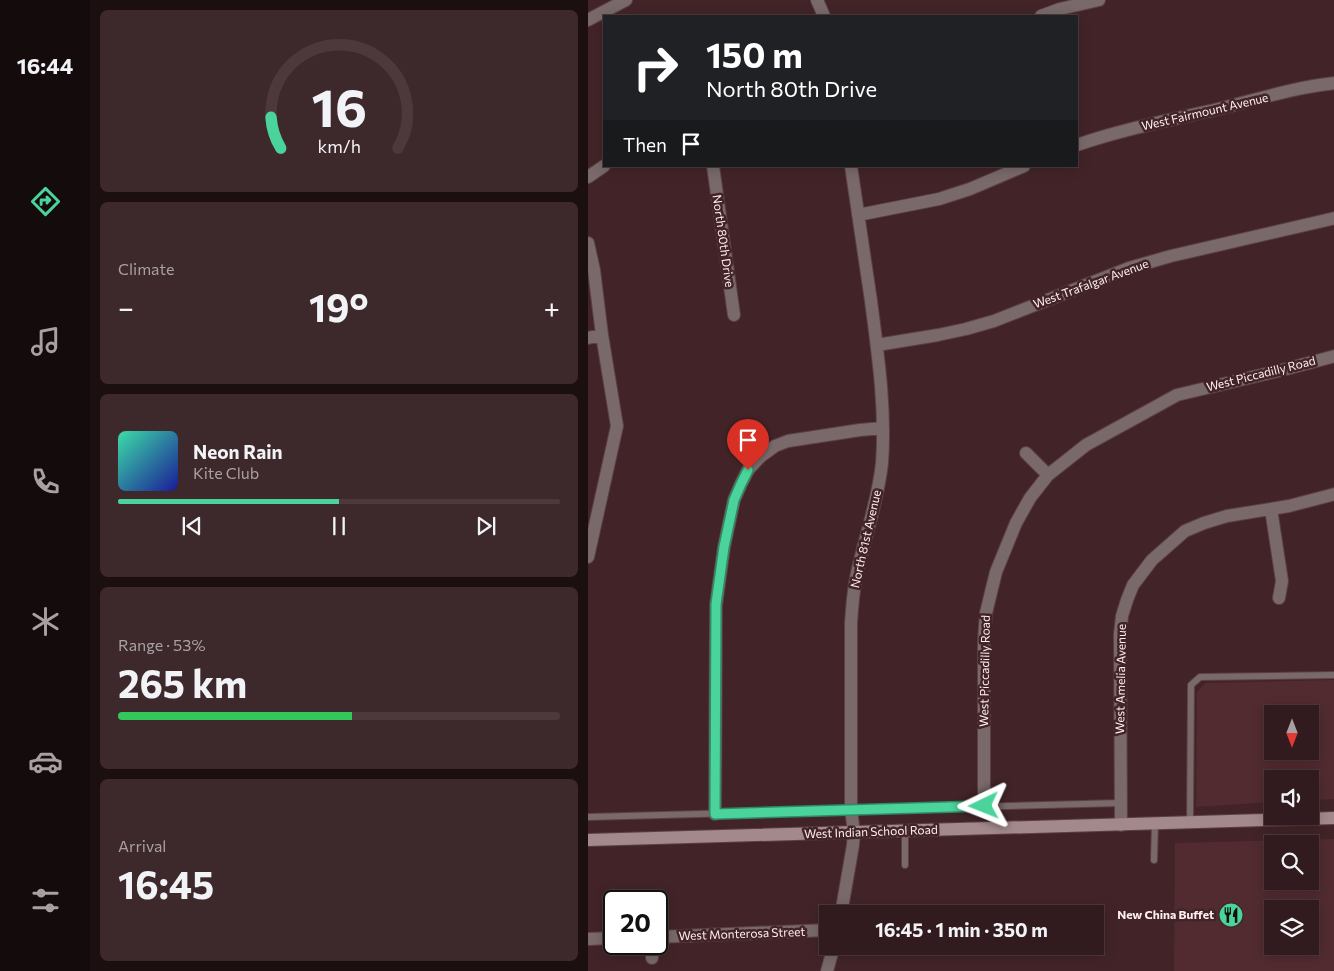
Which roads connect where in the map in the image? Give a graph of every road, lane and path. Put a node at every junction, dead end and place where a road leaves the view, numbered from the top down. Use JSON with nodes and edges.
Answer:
{"nodes":[{"id":1,"x":626,"y":0,"type":"edge"},
{"id":2,"x":817,"y":0,"type":"edge"},
{"id":3,"x":1099,"y":0,"type":"edge"},
{"id":4,"x":824,"y":15,"type":"edge"},
{"id":5,"x":1044,"y":15,"type":"edge"},
{"id":6,"x":588,"y":20,"type":"edge"},
{"id":7,"x":1334,"y":83,"type":"edge"},
{"id":8,"x":1078,"y":145,"type":"edge"},
{"id":9,"x":603,"y":167,"type":"edge"},
{"id":10,"x":713,"y":167,"type":"edge"},
{"id":11,"x":851,"y":167,"type":"edge"},
{"id":12,"x":1022,"y":167,"type":"edge"},
{"id":13,"x":588,"y":177,"type":"edge"},
{"id":14,"x":858,"y":215,"type":"junction"},
{"id":15,"x":1334,"y":218,"type":"edge"},
{"id":16,"x":588,"y":243,"type":"edge"},
{"id":17,"x":734,"y":315,"type":"dead end"},
{"id":18,"x":602,"y":335,"type":"junction"},
{"id":19,"x":588,"y":338,"type":"edge"},
{"id":20,"x":877,"y":345,"type":"junction"},
{"id":21,"x":1334,"y":356,"type":"edge"},
{"id":22,"x":883,"y":428,"type":"junction"},
{"id":23,"x":1026,"y":453,"type":"dead end"},
{"id":24,"x":1048,"y":475,"type":"junction"},
{"id":25,"x":1334,"y":494,"type":"edge"},
{"id":26,"x":1272,"y":509,"type":"junction"},
{"id":27,"x":592,"y":517,"type":"edge"},
{"id":28,"x":588,"y":557,"type":"edge"},
{"id":29,"x":1279,"y":598,"type":"dead end"},
{"id":30,"x":1334,"y":675,"type":"edge"},
{"id":31,"x":1120,"y":803,"type":"junction"},
{"id":32,"x":984,"y":806,"type":"junction"},
{"id":33,"x":851,"y":810,"type":"junction"},
{"id":34,"x":715,"y":814,"type":"junction"},
{"id":35,"x":588,"y":817,"type":"edge"},
{"id":36,"x":1334,"y":818,"type":"edge"},
{"id":37,"x":1190,"y":822,"type":"junction"},
{"id":38,"x":1155,"y":824,"type":"junction"},
{"id":39,"x":1121,"y":825,"type":"junction"},
{"id":40,"x":905,"y":831,"type":"junction"},
{"id":41,"x":854,"y":832,"type":"junction"},
{"id":42,"x":588,"y":840,"type":"edge"},
{"id":43,"x":1154,"y":860,"type":"dead end"},
{"id":44,"x":905,"y":865,"type":"dead end"},
{"id":45,"x":843,"y":905,"type":"edge"},
{"id":46,"x":819,"y":930,"type":"edge"},
{"id":47,"x":668,"y":937,"type":"edge"},
{"id":48,"x":603,"y":938,"type":"edge"},
{"id":49,"x":588,"y":939,"type":"edge"},
{"id":50,"x":831,"y":955,"type":"edge"},
{"id":51,"x":827,"y":971,"type":"edge"}],
"edges":[{"from":1,"to":6,"type":"street"},
{"from":2,"to":4,"type":"street"},
{"from":3,"to":5,"type":"street"},
{"from":7,"to":8,"type":"street","name":"West Fairmount Avenue"},
{"from":9,"to":13,"type":"street"},
{"from":10,"to":17,"type":"street","name":"North 80th Drive"},
{"from":11,"to":14,"type":"street","name":"North 81st Avenue"},
{"from":12,"to":14,"type":"street"},
{"from":14,"to":20,"type":"street","name":"North 81st Avenue"},
{"from":15,"to":20,"type":"street","name":"West Trafalgar Avenue"},
{"from":16,"to":18,"type":"street"},
{"from":18,"to":19,"type":"street"},
{"from":18,"to":27,"type":"street"},
{"from":20,"to":22,"type":"street","name":"North 81st Avenue"},
{"from":21,"to":24,"type":"street","name":"West Piccadilly Road"},
{"from":22,"to":33,"type":"street","name":"North 81st Avenue"},
{"from":22,"to":34,"type":"street"},
{"from":23,"to":24,"type":"street"},
{"from":24,"to":32,"type":"street","name":"West Piccadilly Road"},
{"from":25,"to":26,"type":"street","name":"West Amelia Avenue"},
{"from":26,"to":29,"type":"street"},
{"from":26,"to":31,"type":"street","name":"West Amelia Avenue"},
{"from":27,"to":28,"type":"street"},
{"from":30,"to":37,"type":"lane"},
{"from":31,"to":32,"type":"lane","name":"West Indian School Road"},
{"from":31,"to":39,"type":"street","name":"West Amelia Avenue"},
{"from":32,"to":33,"type":"lane","name":"West Indian School Road"},
{"from":33,"to":34,"type":"lane","name":"West Indian School Road"},
{"from":33,"to":41,"type":"street","name":"North 81st Avenue"},
{"from":34,"to":35,"type":"lane","name":"West Indian School Road"},
{"from":36,"to":37,"type":"main road","name":"West Indian School Road"},
{"from":37,"to":38,"type":"main road","name":"West Indian School Road"},
{"from":38,"to":39,"type":"main road","name":"West Indian School Road"},
{"from":38,"to":43,"type":"lane"},
{"from":39,"to":40,"type":"main road","name":"West Indian School Road"},
{"from":40,"to":41,"type":"main road","name":"West Indian School Road"},
{"from":40,"to":44,"type":"lane"},
{"from":41,"to":42,"type":"main road","name":"West Indian School Road"},
{"from":41,"to":45,"type":"street","name":"North 81st Avenue"},
{"from":46,"to":47,"type":"street","name":"West Monterosa Street"},
{"from":48,"to":49,"type":"street"},
{"from":50,"to":51,"type":"street"}]}
